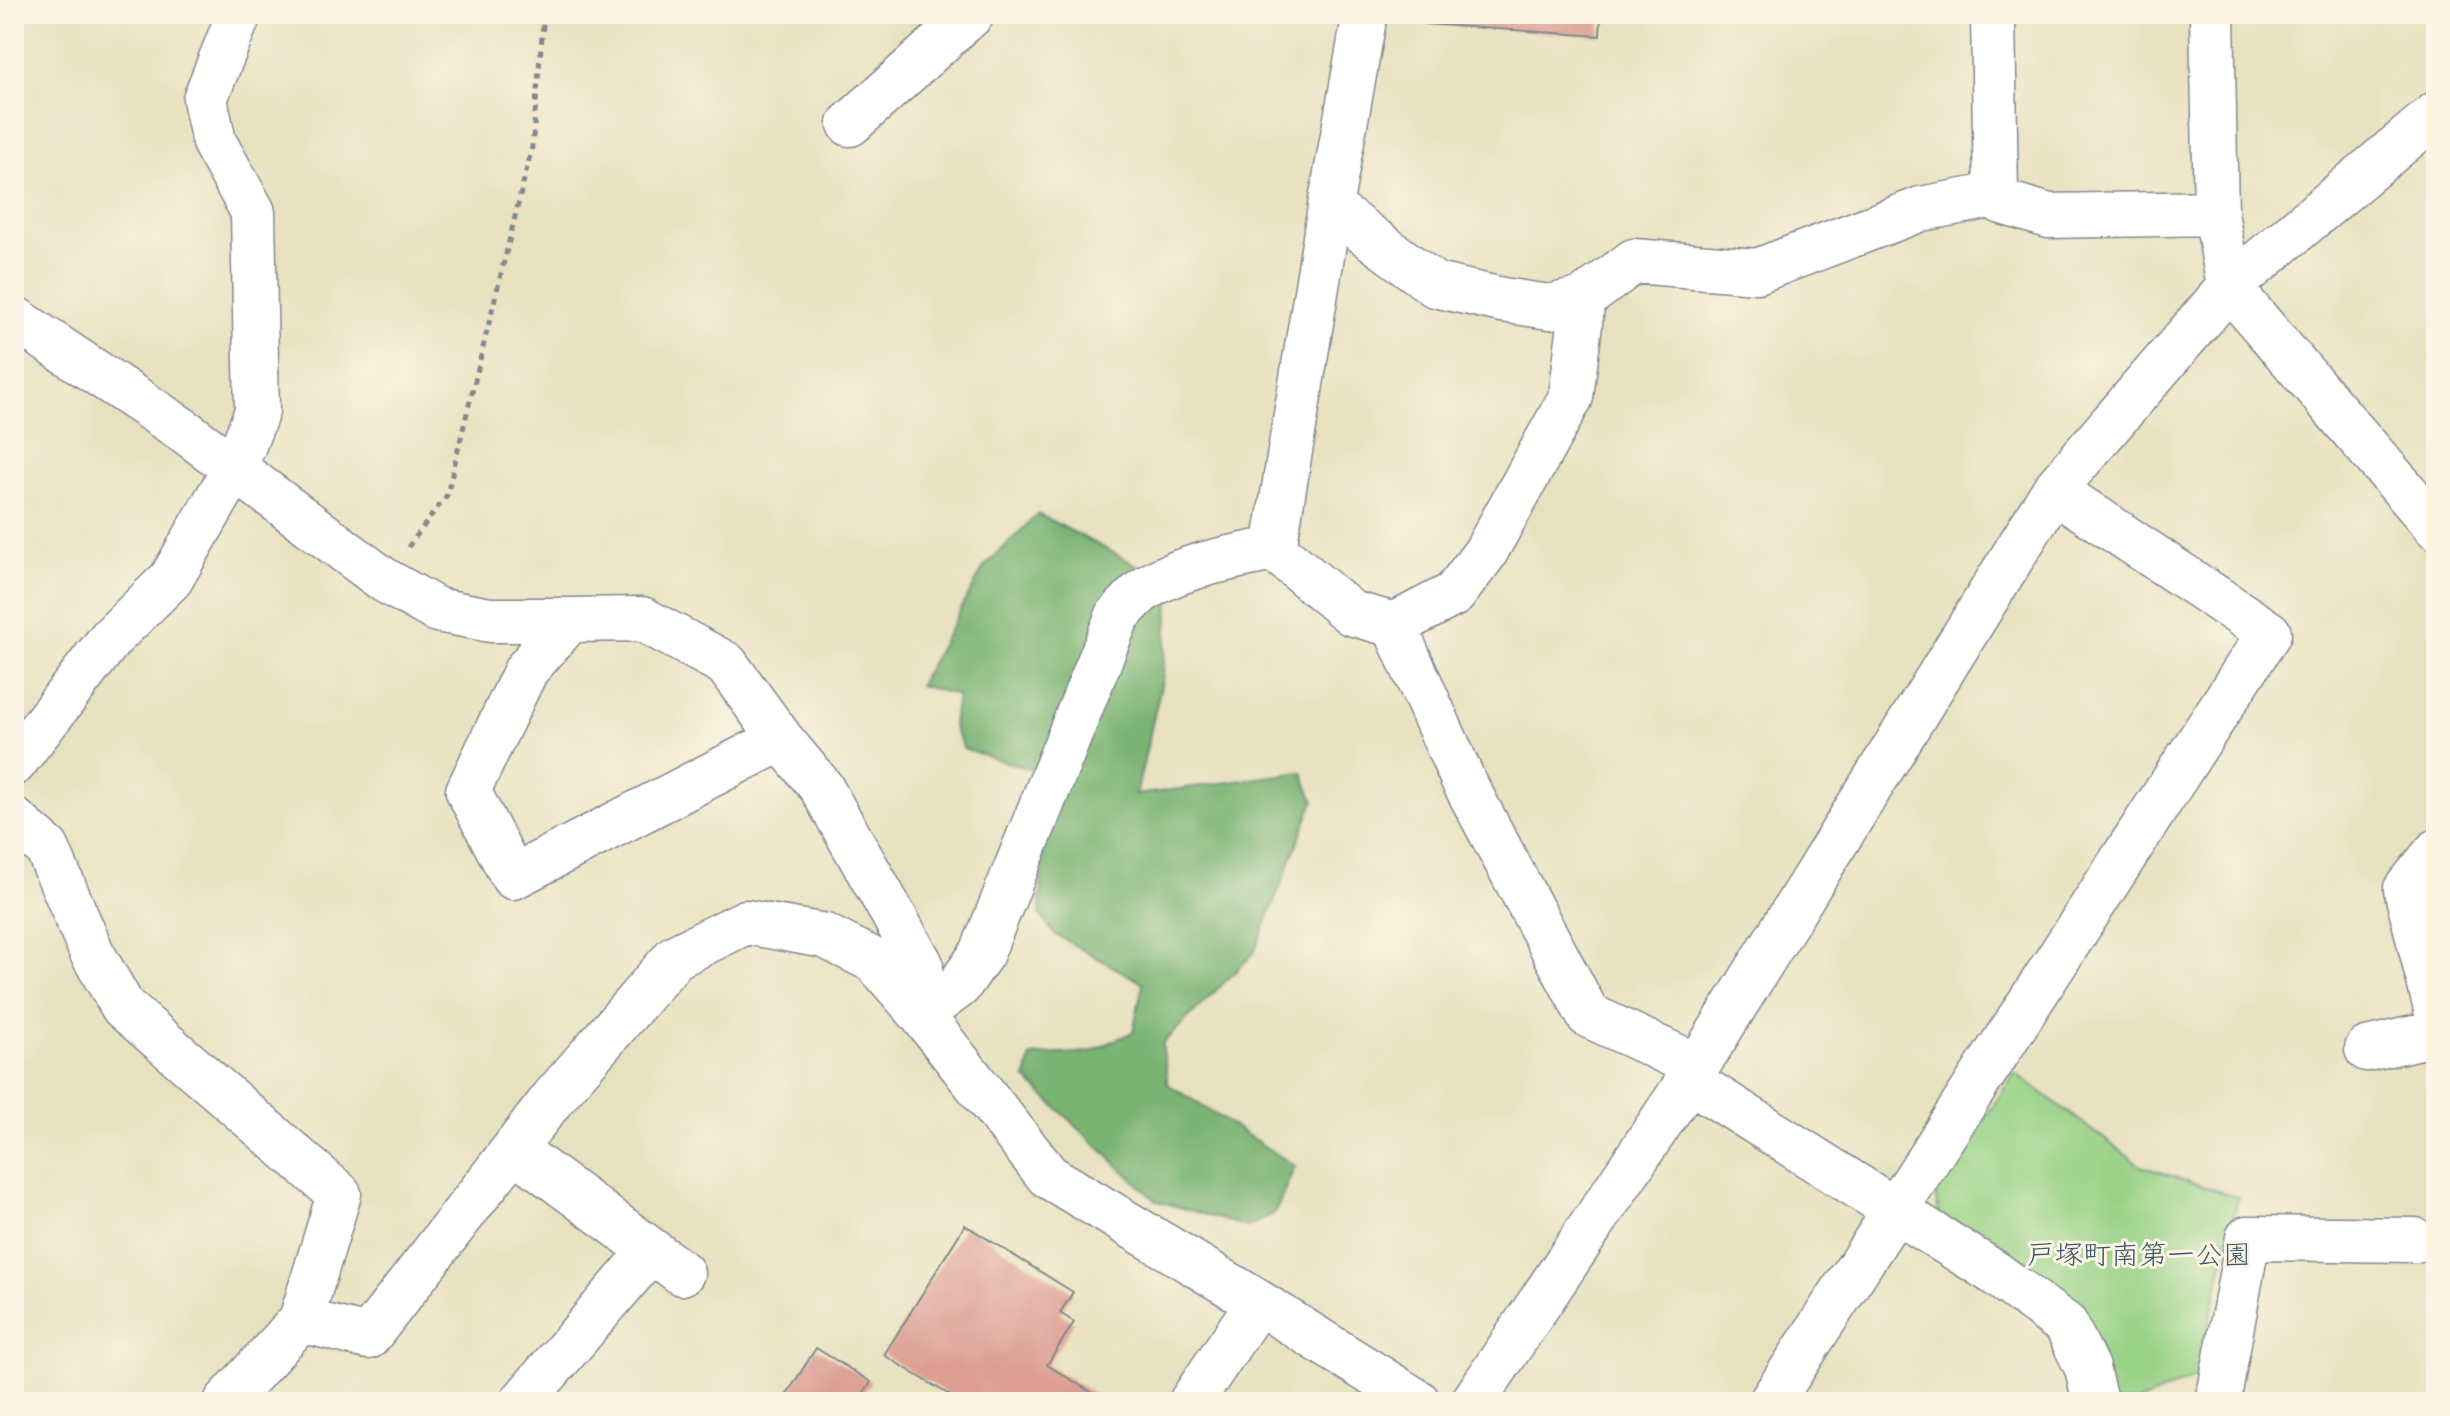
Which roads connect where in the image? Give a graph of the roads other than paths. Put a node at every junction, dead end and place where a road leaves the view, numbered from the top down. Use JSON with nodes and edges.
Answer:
{"nodes":[{"id":1,"x":239,"y":14,"type":"edge"},
{"id":2,"x":1365,"y":14,"type":"edge"},
{"id":3,"x":1993,"y":14,"type":"edge"},
{"id":4,"x":2212,"y":14,"type":"edge"},
{"id":5,"x":959,"y":18,"type":"edge"},
{"id":6,"x":2436,"y":114,"type":"edge"},
{"id":7,"x":850,"y":124,"type":"dead end"},
{"id":8,"x":1996,"y":195,"type":"junction"},
{"id":9,"x":1330,"y":207,"type":"junction"},
{"id":10,"x":2216,"y":213,"type":"junction"},
{"id":11,"x":2229,"y":287,"type":"junction"},
{"id":12,"x":1583,"y":299,"type":"junction"},
{"id":13,"x":14,"y":318,"type":"edge"},
{"id":14,"x":235,"y":468,"type":"junction"},
{"id":15,"x":2054,"y":490,"type":"junction"},
{"id":16,"x":2436,"y":527,"type":"edge"},
{"id":17,"x":1274,"y":549,"type":"junction"},
{"id":18,"x":570,"y":620,"type":"junction"},
{"id":19,"x":1394,"y":625,"type":"junction"},
{"id":20,"x":781,"y":739,"type":"junction"},
{"id":21,"x":14,"y":763,"type":"edge"},
{"id":22,"x":14,"y":820,"type":"edge"},
{"id":23,"x":2436,"y":852,"type":"edge"},
{"id":24,"x":2436,"y":1009,"type":"edge"},
{"id":25,"x":920,"y":1012,"type":"junction"},
{"id":26,"x":2436,"y":1033,"type":"edge"},
{"id":27,"x":2367,"y":1049,"type":"dead end"},
{"id":28,"x":1693,"y":1073,"type":"junction"},
{"id":29,"x":515,"y":1150,"type":"junction"},
{"id":30,"x":1893,"y":1210,"type":"junction"},
{"id":31,"x":2415,"y":1240,"type":"dead end"},
{"id":32,"x":1258,"y":1302,"type":"junction"},
{"id":33,"x":301,"y":1320,"type":"junction"},
{"id":34,"x":226,"y":1402,"type":"edge"},
{"id":35,"x":522,"y":1402,"type":"edge"},
{"id":36,"x":1191,"y":1402,"type":"edge"},
{"id":37,"x":1418,"y":1402,"type":"edge"},
{"id":38,"x":1473,"y":1402,"type":"edge"},
{"id":39,"x":1771,"y":1402,"type":"edge"},
{"id":40,"x":2095,"y":1402,"type":"edge"},
{"id":41,"x":2218,"y":1402,"type":"edge"}],
"edges":[{"from":1,"to":14,"type":"street"},
{"from":2,"to":9,"type":"street"},
{"from":3,"to":8,"type":"street"},
{"from":4,"to":10,"type":"street"},
{"from":5,"to":7,"type":"street"},
{"from":6,"to":11,"type":"street"},
{"from":8,"to":10,"type":"street"},
{"from":8,"to":12,"type":"street"},
{"from":9,"to":12,"type":"street"},
{"from":9,"to":17,"type":"street"},
{"from":10,"to":11,"type":"street"},
{"from":11,"to":15,"type":"street"},
{"from":11,"to":16,"type":"street"},
{"from":12,"to":19,"type":"street"},
{"from":13,"to":14,"type":"street"},
{"from":14,"to":18,"type":"street"},
{"from":14,"to":21,"type":"street"},
{"from":15,"to":28,"type":"street"},
{"from":15,"to":30,"type":"street"},
{"from":17,"to":19,"type":"street"},
{"from":17,"to":25,"type":"street"},
{"from":18,"to":20,"type":"street"},
{"from":18,"to":20,"type":"street"},
{"from":19,"to":28,"type":"street"},
{"from":20,"to":25,"type":"street"},
{"from":22,"to":33,"type":"street"},
{"from":23,"to":24,"type":"street"},
{"from":25,"to":29,"type":"street"},
{"from":25,"to":32,"type":"street"},
{"from":26,"to":27,"type":"street"},
{"from":28,"to":30,"type":"street"},
{"from":28,"to":38,"type":"street"},
{"from":29,"to":33,"type":"street"},
{"from":29,"to":35,"type":"street"},
{"from":30,"to":39,"type":"street"},
{"from":30,"to":40,"type":"street"},
{"from":31,"to":41,"type":"street"},
{"from":32,"to":36,"type":"street"},
{"from":32,"to":37,"type":"street"},
{"from":33,"to":34,"type":"street"}]}
